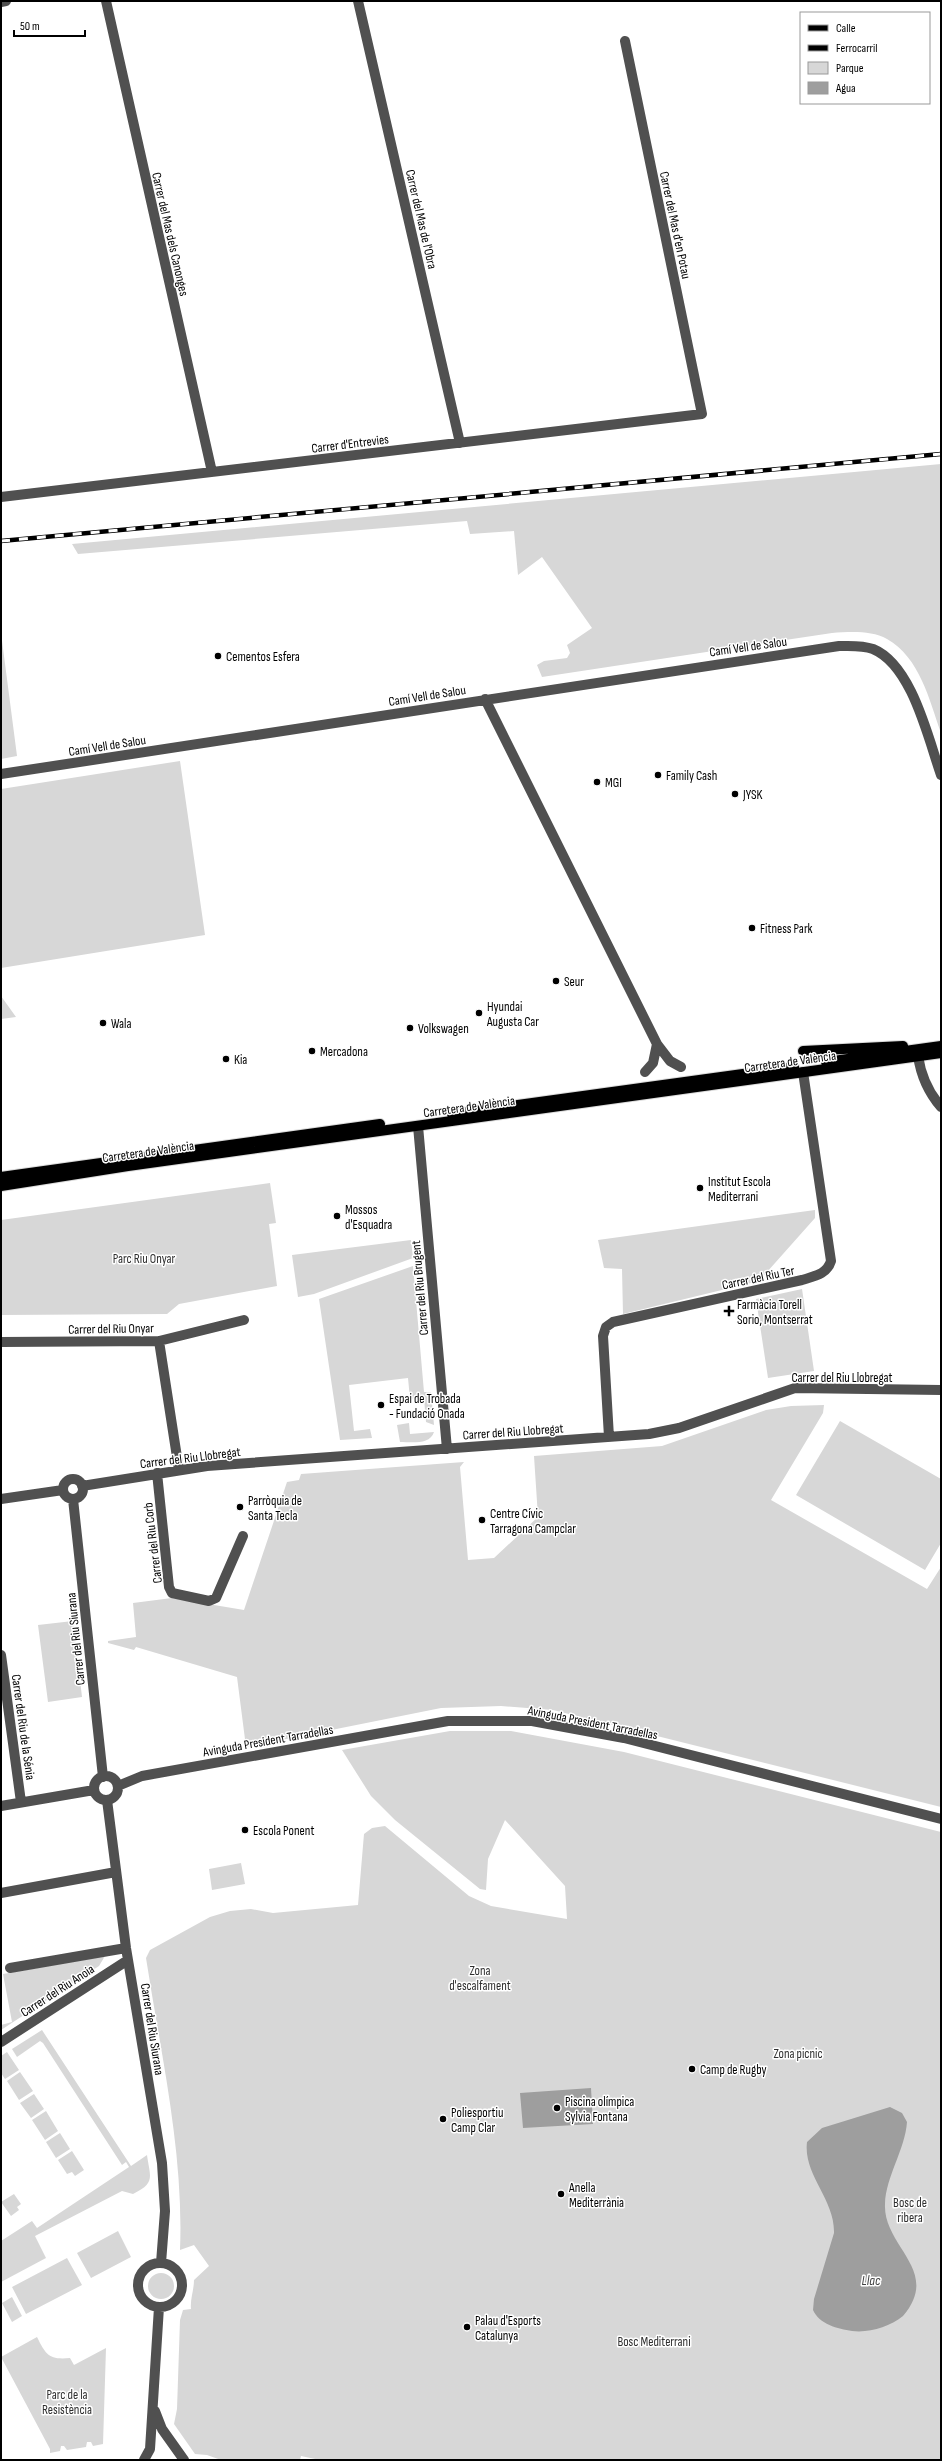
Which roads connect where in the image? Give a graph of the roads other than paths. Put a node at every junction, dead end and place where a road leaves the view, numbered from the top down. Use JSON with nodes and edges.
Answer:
{"nodes":[{"id":1,"x":6,"y":1,"type":"edge"},
{"id":2,"x":106,"y":1,"type":"edge"},
{"id":3,"x":1,"y":2,"type":"edge"},
{"id":4,"x":359,"y":6,"type":"edge"},
{"id":5,"x":625,"y":40,"type":"dead end"},
{"id":6,"x":702,"y":414,"type":"joint"},
{"id":7,"x":460,"y":443,"type":"junction"},
{"id":8,"x":212,"y":472,"type":"junction"},
{"id":9,"x":1,"y":497,"type":"edge"},
{"id":10,"x":485,"y":699,"type":"junction"},
{"id":11,"x":1,"y":774,"type":"edge"},
{"id":12,"x":941,"y":775,"type":"edge"},
{"id":13,"x":657,"y":1044,"type":"junction"},
{"id":14,"x":941,"y":1045,"type":"edge"},
{"id":15,"x":803,"y":1051,"type":"dead end"},
{"id":16,"x":941,"y":1053,"type":"edge"},
{"id":17,"x":918,"y":1056,"type":"junction"},
{"id":18,"x":681,"y":1067,"type":"dead end"},
{"id":19,"x":645,"y":1072,"type":"dead end"},
{"id":20,"x":804,"y":1072,"type":"junction"},
{"id":21,"x":941,"y":1107,"type":"edge"},
{"id":22,"x":418,"y":1126,"type":"junction"},
{"id":23,"x":1,"y":1177,"type":"edge"},
{"id":24,"x":1,"y":1186,"type":"edge"},
{"id":25,"x":244,"y":1320,"type":"dead end"},
{"id":26,"x":158,"y":1340,"type":"junction"},
{"id":27,"x":1,"y":1342,"type":"edge"},
{"id":28,"x":941,"y":1390,"type":"edge"},
{"id":29,"x":609,"y":1437,"type":"junction"},
{"id":30,"x":447,"y":1449,"type":"junction"},
{"id":31,"x":179,"y":1470,"type":"junction"},
{"id":32,"x":157,"y":1473,"type":"junction"},
{"id":33,"x":82,"y":1486,"type":"junction"},
{"id":34,"x":63,"y":1490,"type":"junction"},
{"id":35,"x":1,"y":1499,"type":"edge"},
{"id":36,"x":73,"y":1499,"type":"junction"},
{"id":37,"x":244,"y":1536,"type":"dead end"},
{"id":38,"x":1,"y":1655,"type":"edge"},
{"id":39,"x":103,"y":1776,"type":"junction"},
{"id":40,"x":118,"y":1786,"type":"junction"},
{"id":41,"x":94,"y":1790,"type":"junction"},
{"id":42,"x":107,"y":1800,"type":"junction"},
{"id":43,"x":21,"y":1802,"type":"junction"},
{"id":44,"x":1,"y":1806,"type":"edge"},
{"id":45,"x":941,"y":1819,"type":"edge"},
{"id":46,"x":116,"y":1872,"type":"junction"},
{"id":47,"x":1,"y":1893,"type":"edge"},
{"id":48,"x":126,"y":1948,"type":"junction"},
{"id":49,"x":128,"y":1960,"type":"junction"},
{"id":50,"x":10,"y":1968,"type":"dead end"},
{"id":51,"x":1,"y":2042,"type":"edge"},
{"id":52,"x":161,"y":2264,"type":"junction"},
{"id":53,"x":159,"y":2307,"type":"junction"},
{"id":54,"x":154,"y":2405,"type":"junction"},
{"id":55,"x":182,"y":2459,"type":"edge"},
{"id":56,"x":144,"y":2460,"type":"edge"}],
"edges":[{"from":1,"to":3,"type":"street"},
{"from":2,"to":8,"type":"street","name":"Carrer del Mas dels Canonges"},
{"from":4,"to":7,"type":"street","name":"Carrer del Mas de l'Obra"},
{"from":5,"to":6,"type":"street","name":"Carrer del Mas d'en Potau"},
{"from":6,"to":7,"type":"street","name":"Carrer d'Entrevies"},
{"from":7,"to":8,"type":"street","name":"Carrer d'Entrevies"},
{"from":8,"to":9,"type":"street","name":"Carrer d'Entrevies"},
{"from":10,"to":11,"type":"street","name":"Camí Vell de Salou"},
{"from":10,"to":12,"type":"street","name":"Camí Vell de Salou"},
{"from":10,"to":13,"type":"street"},
{"from":13,"to":18,"type":"street"},
{"from":13,"to":19,"type":"street"},
{"from":14,"to":15,"type":"main road"},
{"from":14,"to":23,"type":"main road","name":"Carretera de València"},
{"from":16,"to":17,"type":"main road","name":"Carretera de València"},
{"from":17,"to":20,"type":"main road","name":"Carretera de València"},
{"from":17,"to":21,"type":"street"},
{"from":20,"to":22,"type":"main road","name":"Carretera de València"},
{"from":20,"to":29,"type":"street","name":"Carrer del Riu Ter"},
{"from":22,"to":24,"type":"main road","name":"Carretera de València"},
{"from":22,"to":30,"type":"street","name":"Carrer del Riu Brugent"},
{"from":25,"to":26,"type":"street","name":"Carrer del Riu Onyar"},
{"from":26,"to":27,"type":"street","name":"Carrer del Riu Onyar"},
{"from":26,"to":31,"type":"street"},
{"from":28,"to":29,"type":"street","name":"Carrer del Riu Llobregat"},
{"from":29,"to":30,"type":"street","name":"Carrer del Riu Llobregat"},
{"from":30,"to":31,"type":"street","name":"Carrer del Riu Llobregat"},
{"from":31,"to":32,"type":"street","name":"Carrer del Riu Llobregat"},
{"from":32,"to":33,"type":"street","name":"Carrer del Riu Llobregat"},
{"from":32,"to":37,"type":"street","name":"Carrer del Riu Corb"},
{"from":33,"to":34,"type":"street"},
{"from":33,"to":36,"type":"street"},
{"from":34,"to":35,"type":"street"},
{"from":34,"to":36,"type":"street"},
{"from":36,"to":39,"type":"street","name":"Carrer del Riu Siurana"},
{"from":38,"to":43,"type":"street","name":"Carrer del Riu de la Sénia"},
{"from":39,"to":40,"type":"street"},
{"from":39,"to":41,"type":"street"},
{"from":40,"to":42,"type":"street"},
{"from":40,"to":45,"type":"street","name":"Avinguda President Tarradellas"},
{"from":41,"to":42,"type":"street"},
{"from":41,"to":43,"type":"street"},
{"from":42,"to":46,"type":"street","name":"Carrer del Riu Siurana"},
{"from":43,"to":44,"type":"street"},
{"from":46,"to":47,"type":"street"},
{"from":46,"to":48,"type":"street","name":"Carrer del Riu Siurana"},
{"from":48,"to":49,"type":"street","name":"Carrer del Riu Siurana"},
{"from":48,"to":50,"type":"street","name":"Carrer del Riu Anoia"},
{"from":49,"to":51,"type":"street","name":"Carrer del Riu Anoia"},
{"from":49,"to":52,"type":"street","name":"Carrer del Riu Siurana"},
{"from":52,"to":53,"type":"street"},
{"from":52,"to":53,"type":"street"},
{"from":53,"to":54,"type":"street"},
{"from":54,"to":55,"type":"street"},
{"from":54,"to":56,"type":"street"}]}
